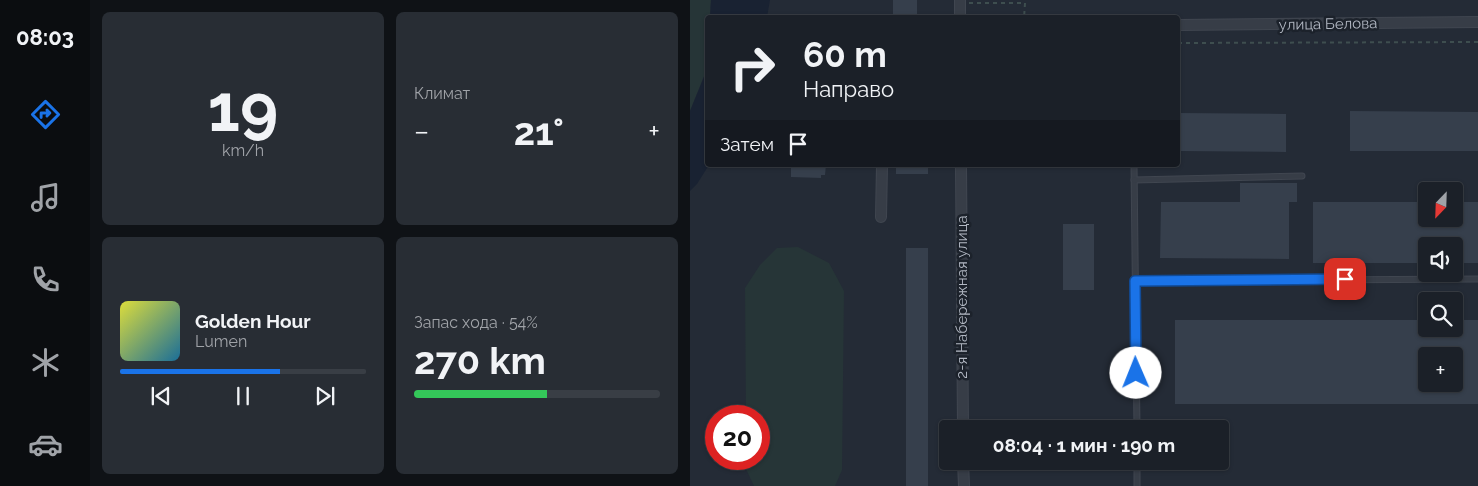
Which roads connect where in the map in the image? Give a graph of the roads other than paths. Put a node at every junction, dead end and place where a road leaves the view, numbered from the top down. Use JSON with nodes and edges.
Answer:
{"nodes":[{"id":1,"x":960,"y":0,"type":"edge"},
{"id":2,"x":960,"y":15,"type":"edge"},
{"id":3,"x":1478,"y":22,"type":"edge"},
{"id":4,"x":1180,"y":25,"type":"edge"},
{"id":5,"x":882,"y":167,"type":"edge"},
{"id":6,"x":962,"y":167,"type":"edge"},
{"id":7,"x":1134,"y":167,"type":"edge"},
{"id":8,"x":1302,"y":176,"type":"dead end"},
{"id":9,"x":1134,"y":180,"type":"junction"},
{"id":10,"x":881,"y":217,"type":"dead end"},
{"id":11,"x":1478,"y":278,"type":"edge"},
{"id":12,"x":1135,"y":281,"type":"junction"},
{"id":13,"x":963,"y":420,"type":"edge"},
{"id":14,"x":1137,"y":420,"type":"edge"},
{"id":15,"x":963,"y":470,"type":"edge"},
{"id":16,"x":1137,"y":470,"type":"edge"},
{"id":17,"x":964,"y":486,"type":"edge"},
{"id":18,"x":1137,"y":486,"type":"edge"}],
"edges":[{"from":1,"to":2,"type":"street"},
{"from":3,"to":4,"type":"street","name":"улица Белова"},
{"from":5,"to":10,"type":"street"},
{"from":6,"to":13,"type":"street","name":"2-я Набережная улица"},
{"from":7,"to":9,"type":"lane"},
{"from":8,"to":9,"type":"lane"},
{"from":9,"to":12,"type":"lane"},
{"from":11,"to":12,"type":"lane"},
{"from":12,"to":14,"type":"lane"},
{"from":15,"to":17,"type":"street"},
{"from":16,"to":18,"type":"lane"}]}
